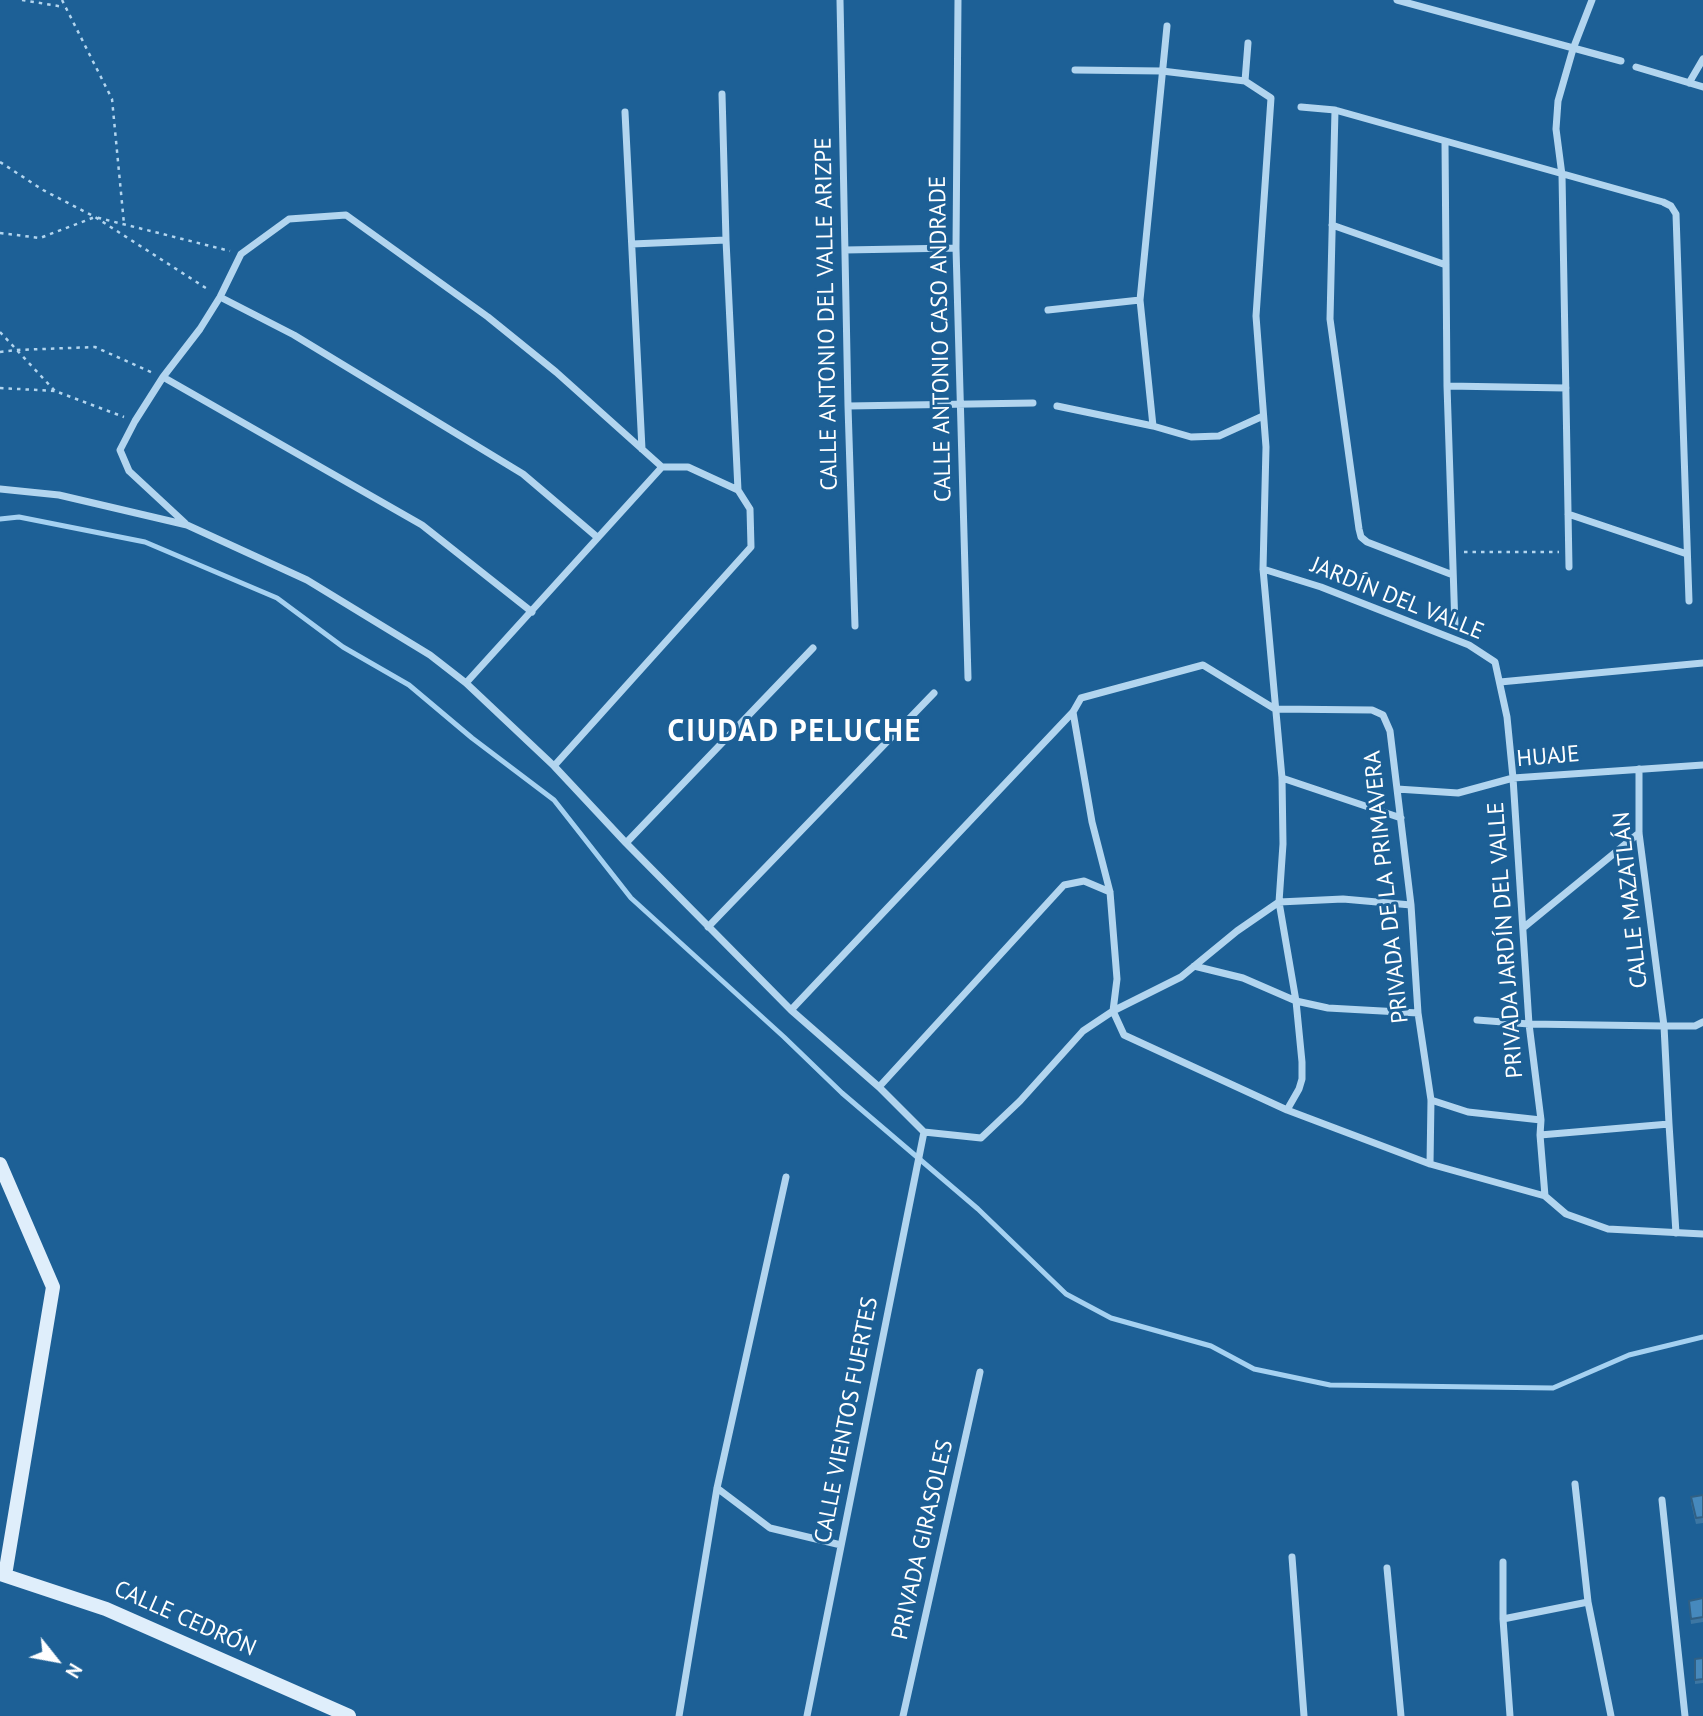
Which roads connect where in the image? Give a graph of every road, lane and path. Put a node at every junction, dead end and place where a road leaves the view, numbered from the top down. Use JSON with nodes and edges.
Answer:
{"nodes":[{"id":1,"x":22,"y":0,"type":"edge"},
{"id":2,"x":62,"y":0,"type":"edge"},
{"id":3,"x":840,"y":0,"type":"edge"},
{"id":4,"x":958,"y":0,"type":"edge"},
{"id":5,"x":1396,"y":0,"type":"edge"},
{"id":6,"x":1592,"y":0,"type":"edge"},
{"id":7,"x":65,"y":7,"type":"junction"},
{"id":8,"x":1167,"y":26,"type":"dead end"},
{"id":9,"x":1248,"y":43,"type":"dead end"},
{"id":10,"x":1573,"y":49,"type":"junction"},
{"id":11,"x":1703,"y":59,"type":"edge"},
{"id":12,"x":1621,"y":61,"type":"dead end"},
{"id":13,"x":1636,"y":67,"type":"dead end"},
{"id":14,"x":1075,"y":70,"type":"dead end"},
{"id":15,"x":1162,"y":71,"type":"junction"},
{"id":16,"x":1245,"y":81,"type":"junction"},
{"id":17,"x":1689,"y":83,"type":"junction"},
{"id":18,"x":1703,"y":87,"type":"edge"},
{"id":19,"x":722,"y":94,"type":"dead end"},
{"id":20,"x":1301,"y":107,"type":"dead end"},
{"id":21,"x":1335,"y":110,"type":"junction"},
{"id":22,"x":625,"y":112,"type":"dead end"},
{"id":23,"x":1445,"y":142,"type":"junction"},
{"id":24,"x":0,"y":162,"type":"edge"},
{"id":25,"x":1563,"y":175,"type":"junction"},
{"id":26,"x":95,"y":217,"type":"junction"},
{"id":27,"x":124,"y":224,"type":"junction"},
{"id":28,"x":1332,"y":225,"type":"junction"},
{"id":29,"x":0,"y":233,"type":"edge"},
{"id":30,"x":726,"y":240,"type":"junction"},
{"id":31,"x":632,"y":244,"type":"junction"},
{"id":32,"x":956,"y":248,"type":"junction"},
{"id":33,"x":845,"y":250,"type":"junction"},
{"id":34,"x":242,"y":254,"type":"junction"},
{"id":35,"x":1446,"y":265,"type":"junction"},
{"id":36,"x":220,"y":297,"type":"junction"},
{"id":37,"x":1140,"y":300,"type":"junction"},
{"id":38,"x":1048,"y":310,"type":"dead end"},
{"id":39,"x":0,"y":332,"type":"edge"},
{"id":40,"x":17,"y":350,"type":"junction"},
{"id":41,"x":0,"y":352,"type":"edge"},
{"id":42,"x":163,"y":377,"type":"junction"},
{"id":43,"x":1447,"y":386,"type":"junction"},
{"id":44,"x":0,"y":388,"type":"edge"},
{"id":45,"x":1566,"y":388,"type":"junction"},
{"id":46,"x":55,"y":391,"type":"junction"},
{"id":47,"x":1033,"y":403,"type":"dead end"},
{"id":48,"x":961,"y":404,"type":"junction"},
{"id":49,"x":848,"y":406,"type":"junction"},
{"id":50,"x":1057,"y":406,"type":"dead end"},
{"id":51,"x":1263,"y":416,"type":"junction"},
{"id":52,"x":135,"y":421,"type":"junction"},
{"id":53,"x":1153,"y":426,"type":"junction"},
{"id":54,"x":642,"y":449,"type":"junction"},
{"id":55,"x":662,"y":467,"type":"junction"},
{"id":56,"x":0,"y":489,"type":"edge"},
{"id":57,"x":738,"y":489,"type":"junction"},
{"id":58,"x":1569,"y":514,"type":"junction"},
{"id":59,"x":187,"y":525,"type":"junction"},
{"id":60,"x":597,"y":537,"type":"junction"},
{"id":61,"x":1452,"y":552,"type":"junction"},
{"id":62,"x":1569,"y":552,"type":"junction"},
{"id":63,"x":1687,"y":554,"type":"junction"},
{"id":64,"x":1569,"y":567,"type":"dead end"},
{"id":65,"x":1263,"y":569,"type":"junction"},
{"id":66,"x":1453,"y":575,"type":"junction"},
{"id":67,"x":1689,"y":601,"type":"dead end"},
{"id":68,"x":532,"y":612,"type":"junction"},
{"id":69,"x":855,"y":626,"type":"dead end"},
{"id":70,"x":1455,"y":627,"type":"dead end"},
{"id":71,"x":813,"y":648,"type":"dead end"},
{"id":72,"x":1703,"y":663,"type":"edge"},
{"id":73,"x":968,"y":678,"type":"dead end"},
{"id":74,"x":1500,"y":682,"type":"junction"},
{"id":75,"x":466,"y":683,"type":"junction"},
{"id":76,"x":934,"y":693,"type":"dead end"},
{"id":77,"x":1275,"y":709,"type":"junction"},
{"id":78,"x":1073,"y":712,"type":"junction"},
{"id":79,"x":1703,"y":765,"type":"edge"},
{"id":80,"x":554,"y":766,"type":"junction"},
{"id":81,"x":1639,"y":769,"type":"junction"},
{"id":82,"x":1282,"y":778,"type":"junction"},
{"id":83,"x":1513,"y":778,"type":"junction"},
{"id":84,"x":1397,"y":789,"type":"junction"},
{"id":85,"x":1401,"y":818,"type":"junction"},
{"id":86,"x":1640,"y":833,"type":"junction"},
{"id":87,"x":626,"y":843,"type":"junction"},
{"id":88,"x":1110,"y":892,"type":"junction"},
{"id":89,"x":1279,"y":902,"type":"junction"},
{"id":90,"x":1411,"y":905,"type":"junction"},
{"id":91,"x":708,"y":927,"type":"junction"},
{"id":92,"x":1522,"y":928,"type":"junction"},
{"id":93,"x":1194,"y":967,"type":"junction"},
{"id":94,"x":1296,"y":1002,"type":"junction"},
{"id":95,"x":791,"y":1010,"type":"junction"},
{"id":96,"x":1113,"y":1011,"type":"junction"},
{"id":97,"x":1418,"y":1013,"type":"junction"},
{"id":98,"x":1477,"y":1020,"type":"dead end"},
{"id":99,"x":1529,"y":1024,"type":"junction"},
{"id":100,"x":1700,"y":1025,"type":"edge"},
{"id":101,"x":1664,"y":1026,"type":"junction"},
{"id":102,"x":879,"y":1087,"type":"junction"},
{"id":103,"x":1431,"y":1100,"type":"junction"},
{"id":104,"x":1287,"y":1111,"type":"junction"},
{"id":105,"x":1541,"y":1120,"type":"junction"},
{"id":106,"x":1669,"y":1124,"type":"junction"},
{"id":107,"x":924,"y":1132,"type":"junction"},
{"id":108,"x":1540,"y":1135,"type":"junction"},
{"id":109,"x":0,"y":1164,"type":"edge"},
{"id":110,"x":1430,"y":1164,"type":"junction"},
{"id":111,"x":786,"y":1177,"type":"dead end"},
{"id":112,"x":1545,"y":1196,"type":"junction"},
{"id":113,"x":1676,"y":1233,"type":"junction"},
{"id":114,"x":1703,"y":1234,"type":"edge"},
{"id":115,"x":980,"y":1372,"type":"dead end"},
{"id":116,"x":1575,"y":1484,"type":"dead end"},
{"id":117,"x":716,"y":1489,"type":"junction"},
{"id":118,"x":1662,"y":1500,"type":"dead end"},
{"id":119,"x":841,"y":1545,"type":"junction"},
{"id":120,"x":1292,"y":1557,"type":"dead end"},
{"id":121,"x":1503,"y":1562,"type":"dead end"},
{"id":122,"x":1387,"y":1568,"type":"dead end"},
{"id":123,"x":2,"y":1574,"type":"edge"},
{"id":124,"x":1588,"y":1602,"type":"junction"},
{"id":125,"x":1503,"y":1619,"type":"junction"},
{"id":126,"x":349,"y":1716,"type":"edge"},
{"id":127,"x":679,"y":1716,"type":"edge"},
{"id":128,"x":807,"y":1716,"type":"edge"},
{"id":129,"x":903,"y":1716,"type":"edge"},
{"id":130,"x":1304,"y":1716,"type":"edge"},
{"id":131,"x":1401,"y":1716,"type":"edge"},
{"id":132,"x":1510,"y":1716,"type":"edge"},
{"id":133,"x":1611,"y":1716,"type":"edge"},
{"id":134,"x":1685,"y":1716,"type":"edge"}],
"edges":[{"from":1,"to":7,"type":"path"},
{"from":2,"to":7,"type":"path"},
{"from":3,"to":33,"type":"street","name":"CALLE ANTONIO DEL VALLE ARIZPE"},
{"from":4,"to":32,"type":"street","name":"CALLE ANTONIO CASO ANDRADE"},
{"from":5,"to":10,"type":"street"},
{"from":6,"to":10,"type":"street"},
{"from":7,"to":27,"type":"path"},
{"from":8,"to":15,"type":"street"},
{"from":9,"to":16,"type":"street"},
{"from":10,"to":12,"type":"street"},
{"from":10,"to":25,"type":"street"},
{"from":11,"to":17,"type":"street"},
{"from":13,"to":17,"type":"street"},
{"from":14,"to":15,"type":"street"},
{"from":15,"to":16,"type":"street"},
{"from":15,"to":37,"type":"street"},
{"from":16,"to":51,"type":"street"},
{"from":17,"to":18,"type":"street"},
{"from":19,"to":30,"type":"street"},
{"from":20,"to":21,"type":"street"},
{"from":21,"to":23,"type":"street"},
{"from":21,"to":28,"type":"street"},
{"from":22,"to":31,"type":"street"},
{"from":23,"to":25,"type":"street"},
{"from":23,"to":35,"type":"street"},
{"from":24,"to":26,"type":"path"},
{"from":25,"to":45,"type":"street"},
{"from":25,"to":63,"type":"street"},
{"from":26,"to":27,"type":"path"},
{"from":26,"to":29,"type":"path"},
{"from":26,"to":36,"type":"path"},
{"from":27,"to":34,"type":"path"},
{"from":28,"to":35,"type":"street"},
{"from":28,"to":66,"type":"street"},
{"from":30,"to":31,"type":"street"},
{"from":30,"to":57,"type":"street"},
{"from":31,"to":54,"type":"street"},
{"from":32,"to":33,"type":"street"},
{"from":32,"to":48,"type":"street","name":"CALLE ANTONIO CASO ANDRADE"},
{"from":33,"to":49,"type":"street","name":"CALLE ANTONIO DEL VALLE ARIZPE"},
{"from":34,"to":36,"type":"street"},
{"from":34,"to":54,"type":"street"},
{"from":35,"to":43,"type":"street"},
{"from":36,"to":42,"type":"street"},
{"from":36,"to":60,"type":"street"},
{"from":37,"to":38,"type":"street"},
{"from":37,"to":53,"type":"street"},
{"from":39,"to":40,"type":"path"},
{"from":40,"to":41,"type":"path"},
{"from":40,"to":42,"type":"path"},
{"from":40,"to":46,"type":"path"},
{"from":42,"to":52,"type":"street"},
{"from":42,"to":68,"type":"street"},
{"from":43,"to":45,"type":"street"},
{"from":43,"to":61,"type":"street"},
{"from":44,"to":46,"type":"path"},
{"from":45,"to":58,"type":"street"},
{"from":46,"to":52,"type":"path"},
{"from":47,"to":48,"type":"street"},
{"from":48,"to":49,"type":"street"},
{"from":48,"to":73,"type":"street","name":"CALLE ANTONIO CASO ANDRADE"},
{"from":49,"to":69,"type":"street","name":"CALLE ANTONIO DEL VALLE ARIZPE"},
{"from":50,"to":53,"type":"street"},
{"from":51,"to":53,"type":"street"},
{"from":51,"to":65,"type":"street"},
{"from":52,"to":59,"type":"street"},
{"from":54,"to":55,"type":"street"},
{"from":55,"to":57,"type":"street"},
{"from":55,"to":60,"type":"street"},
{"from":56,"to":59,"type":"street"},
{"from":57,"to":80,"type":"street"},
{"from":58,"to":62,"type":"street"},
{"from":58,"to":63,"type":"street"},
{"from":59,"to":75,"type":"street"},
{"from":60,"to":68,"type":"street"},
{"from":61,"to":62,"type":"path"},
{"from":61,"to":66,"type":"street"},
{"from":62,"to":64,"type":"street"},
{"from":63,"to":67,"type":"street"},
{"from":65,"to":74,"type":"street","name":"JARDÍN DEL VALLE"},
{"from":65,"to":77,"type":"street"},
{"from":66,"to":70,"type":"street"},
{"from":68,"to":75,"type":"street"},
{"from":71,"to":87,"type":"street"},
{"from":72,"to":74,"type":"street"},
{"from":74,"to":83,"type":"street","name":"PRIVADA JARDÍN DEL VALLE"},
{"from":75,"to":80,"type":"street"},
{"from":76,"to":91,"type":"street"},
{"from":77,"to":78,"type":"street"},
{"from":77,"to":82,"type":"street"},
{"from":77,"to":84,"type":"street","name":"PRIVADA DE LA PRIMAVERA"},
{"from":78,"to":88,"type":"street"},
{"from":78,"to":95,"type":"street"},
{"from":79,"to":81,"type":"street","name":"HUAJE"},
{"from":80,"to":87,"type":"street"},
{"from":81,"to":83,"type":"street","name":"HUAJE"},
{"from":81,"to":86,"type":"street","name":"CALLE MAZATLÁN"},
{"from":82,"to":85,"type":"street"},
{"from":82,"to":89,"type":"street"},
{"from":83,"to":84,"type":"street","name":"HUAJE"},
{"from":83,"to":92,"type":"street","name":"PRIVADA JARDÍN DEL VALLE"},
{"from":84,"to":85,"type":"street","name":"PRIVADA DE LA PRIMAVERA"},
{"from":85,"to":90,"type":"street","name":"PRIVADA DE LA PRIMAVERA"},
{"from":86,"to":92,"type":"street"},
{"from":86,"to":101,"type":"street","name":"CALLE MAZATLÁN"},
{"from":87,"to":91,"type":"street"},
{"from":88,"to":96,"type":"street"},
{"from":88,"to":102,"type":"street"},
{"from":89,"to":90,"type":"street"},
{"from":89,"to":93,"type":"street"},
{"from":89,"to":94,"type":"street"},
{"from":90,"to":97,"type":"street","name":"PRIVADA DE LA PRIMAVERA"},
{"from":91,"to":95,"type":"street"},
{"from":92,"to":99,"type":"street","name":"PRIVADA JARDÍN DEL VALLE"},
{"from":93,"to":94,"type":"street"},
{"from":93,"to":96,"type":"street"},
{"from":94,"to":97,"type":"street"},
{"from":94,"to":104,"type":"street"},
{"from":95,"to":102,"type":"street"},
{"from":96,"to":104,"type":"street"},
{"from":96,"to":107,"type":"street"},
{"from":97,"to":103,"type":"street","name":"PRIVADA DE LA PRIMAVERA"},
{"from":98,"to":99,"type":"street"},
{"from":99,"to":101,"type":"street"},
{"from":99,"to":105,"type":"street","name":"PRIVADA JARDÍN DEL VALLE"},
{"from":100,"to":101,"type":"street"},
{"from":101,"to":106,"type":"street","name":"CALLE MAZATLÁN"},
{"from":102,"to":107,"type":"street"},
{"from":103,"to":105,"type":"street"},
{"from":103,"to":110,"type":"street","name":"PRIVADA DE LA PRIMAVERA"},
{"from":104,"to":110,"type":"street"},
{"from":105,"to":108,"type":"street","name":"PRIVADA JARDÍN DEL VALLE"},
{"from":106,"to":108,"type":"street"},
{"from":106,"to":113,"type":"street","name":"CALLE MAZATLÁN"},
{"from":107,"to":119,"type":"street","name":"CALLE VIENTOS FUERTES"},
{"from":108,"to":112,"type":"street","name":"PRIVADA JARDÍN DEL VALLE"},
{"from":109,"to":123,"type":"street"},
{"from":110,"to":112,"type":"street"},
{"from":111,"to":117,"type":"street"},
{"from":112,"to":113,"type":"street"},
{"from":113,"to":114,"type":"street"},
{"from":115,"to":129,"type":"street","name":"PRIVADA GIRASOLES"},
{"from":116,"to":124,"type":"street"},
{"from":117,"to":119,"type":"street"},
{"from":117,"to":127,"type":"street"},
{"from":118,"to":134,"type":"street"},
{"from":119,"to":128,"type":"street","name":"CALLE VIENTOS FUERTES"},
{"from":120,"to":130,"type":"street"},
{"from":121,"to":125,"type":"street"},
{"from":122,"to":131,"type":"street"},
{"from":123,"to":126,"type":"street","name":"CALLE CEDRÓN"},
{"from":124,"to":125,"type":"street"},
{"from":124,"to":133,"type":"street"},
{"from":125,"to":132,"type":"street"}]}
